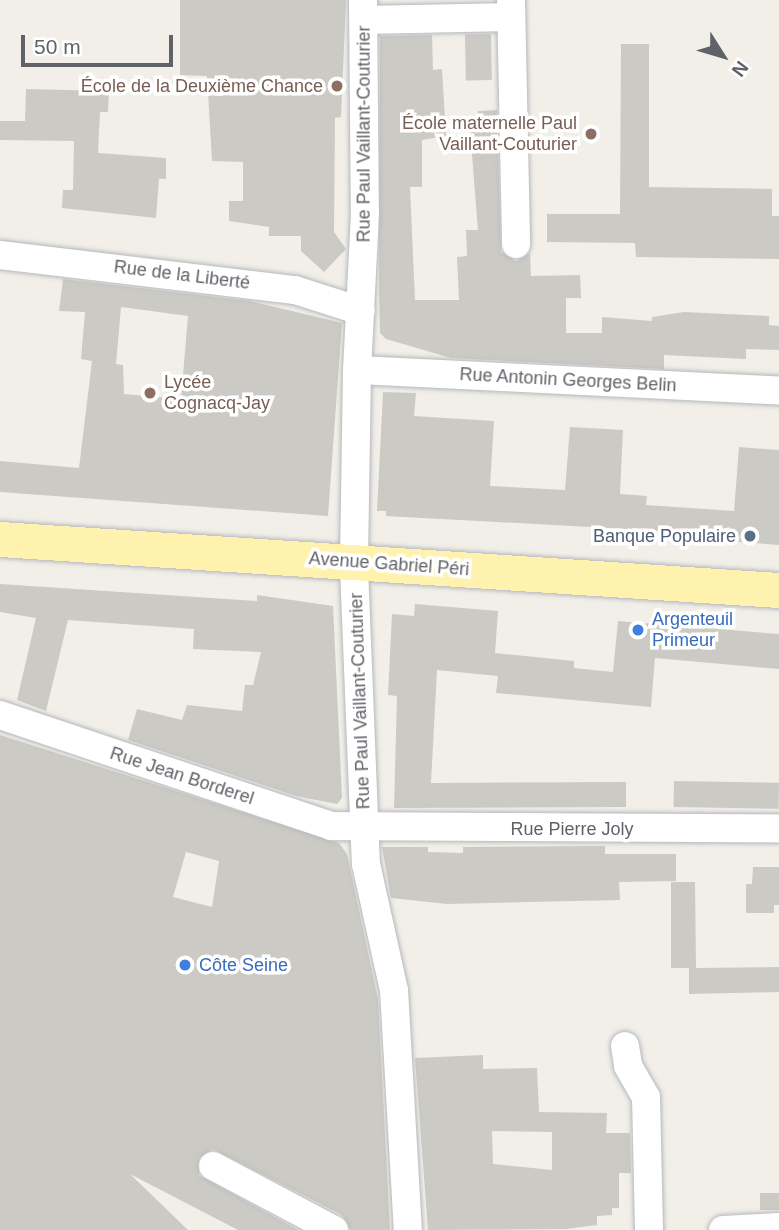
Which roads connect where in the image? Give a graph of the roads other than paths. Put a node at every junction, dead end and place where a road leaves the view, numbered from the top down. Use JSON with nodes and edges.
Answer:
{"nodes":[{"id":1,"x":511,"y":8,"type":"edge"},
{"id":2,"x":364,"y":10,"type":"edge"},
{"id":3,"x":516,"y":244,"type":"dead end"},
{"id":4,"x":0,"y":255,"type":"edge"},
{"id":5,"x":361,"y":311,"type":"junction"},
{"id":6,"x":356,"y":369,"type":"junction"},
{"id":7,"x":779,"y":391,"type":"edge"},
{"id":8,"x":0,"y":539,"type":"edge"},
{"id":9,"x":354,"y":562,"type":"junction"},
{"id":10,"x":779,"y":590,"type":"edge"},
{"id":11,"x":0,"y":715,"type":"edge"},
{"id":12,"x":365,"y":828,"type":"junction"},
{"id":13,"x":779,"y":828,"type":"edge"},
{"id":14,"x":625,"y":1046,"type":"dead end"},
{"id":15,"x":213,"y":1166,"type":"dead end"},
{"id":16,"x":779,"y":1227,"type":"edge"},
{"id":17,"x":334,"y":1230,"type":"edge"},
{"id":18,"x":408,"y":1230,"type":"edge"},
{"id":19,"x":649,"y":1230,"type":"edge"},
{"id":20,"x":723,"y":1230,"type":"edge"}],
"edges":[{"from":1,"to":2,"type":"street"},
{"from":1,"to":3,"type":"street"},
{"from":2,"to":5,"type":"street","name":"Rue Paul Vaillant-Couturier"},
{"from":4,"to":5,"type":"street","name":"Rue de la Liberté"},
{"from":5,"to":6,"type":"street","name":"Rue Paul Vaillant-Couturier"},
{"from":6,"to":7,"type":"street","name":"Rue Antonin Georges Belin"},
{"from":6,"to":9,"type":"street","name":"Rue Paul Vaillant-Couturier"},
{"from":8,"to":9,"type":"main road","name":"Avenue Gabriel Péri"},
{"from":9,"to":10,"type":"main road","name":"Avenue Gabriel Péri"},
{"from":9,"to":12,"type":"street","name":"Rue Paul Vaillant-Couturier"},
{"from":11,"to":12,"type":"street","name":"Rue Jean Borderel"},
{"from":12,"to":13,"type":"street","name":"Rue Pierre Joly"},
{"from":12,"to":18,"type":"street","name":"Rue Paul Vaillant-Couturier"},
{"from":14,"to":19,"type":"street"},
{"from":15,"to":17,"type":"street"},
{"from":16,"to":20,"type":"street"}]}
